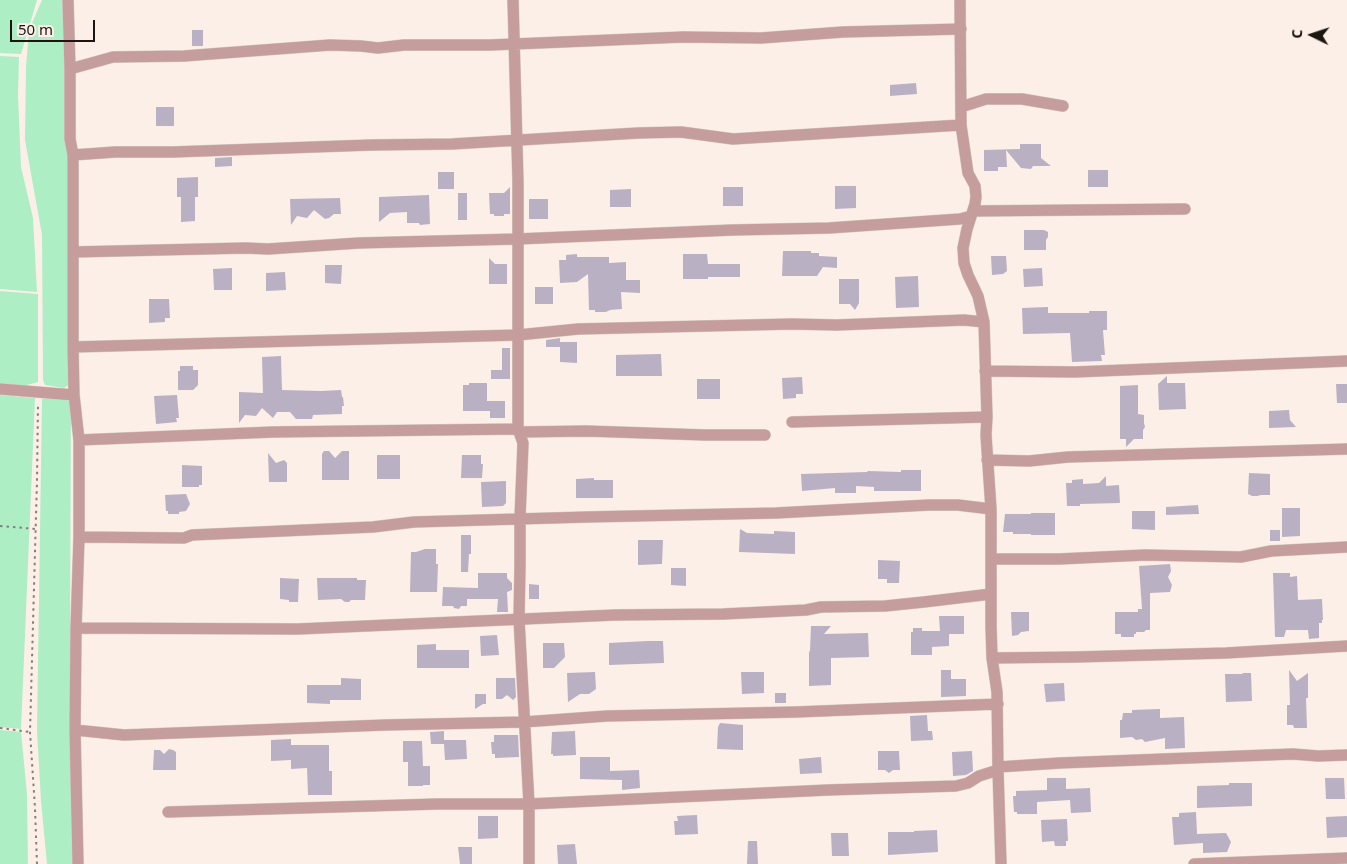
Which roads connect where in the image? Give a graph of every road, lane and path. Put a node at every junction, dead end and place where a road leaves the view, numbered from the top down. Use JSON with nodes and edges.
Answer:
{"nodes":[{"id":1,"x":68,"y":0,"type":"edge"},
{"id":2,"x":513,"y":0,"type":"edge"},
{"id":3,"x":960,"y":0,"type":"edge"},
{"id":4,"x":961,"y":29,"type":"junction"},
{"id":5,"x":514,"y":44,"type":"junction"},
{"id":6,"x":70,"y":69,"type":"junction"},
{"id":7,"x":1063,"y":106,"type":"dead end"},
{"id":8,"x":961,"y":107,"type":"junction"},
{"id":9,"x":961,"y":125,"type":"junction"},
{"id":10,"x":516,"y":140,"type":"junction"},
{"id":11,"x":73,"y":155,"type":"junction"},
{"id":12,"x":1185,"y":208,"type":"dead end"},
{"id":13,"x":972,"y":213,"type":"junction"},
{"id":14,"x":517,"y":240,"type":"junction"},
{"id":15,"x":73,"y":252,"type":"junction"},
{"id":16,"x":984,"y":322,"type":"junction"},
{"id":17,"x":518,"y":335,"type":"junction"},
{"id":18,"x":73,"y":348,"type":"junction"},
{"id":19,"x":1347,"y":361,"type":"edge"},
{"id":20,"x":985,"y":371,"type":"junction"},
{"id":21,"x":0,"y":389,"type":"edge"},
{"id":22,"x":38,"y":392,"type":"junction"},
{"id":23,"x":74,"y":396,"type":"junction"},
{"id":24,"x":987,"y":417,"type":"junction"},
{"id":25,"x":792,"y":422,"type":"dead end"},
{"id":26,"x":519,"y":430,"type":"junction"},
{"id":27,"x":765,"y":435,"type":"dead end"},
{"id":28,"x":79,"y":440,"type":"junction"},
{"id":29,"x":1347,"y":449,"type":"edge"},
{"id":30,"x":987,"y":460,"type":"junction"},
{"id":31,"x":991,"y":509,"type":"junction"},
{"id":32,"x":520,"y":518,"type":"junction"},
{"id":33,"x":0,"y":526,"type":"edge"},
{"id":34,"x":36,"y":529,"type":"junction"},
{"id":35,"x":79,"y":537,"type":"junction"},
{"id":36,"x":1347,"y":547,"type":"edge"},
{"id":37,"x":992,"y":559,"type":"junction"},
{"id":38,"x":991,"y":594,"type":"junction"},
{"id":39,"x":518,"y":619,"type":"junction"},
{"id":40,"x":76,"y":628,"type":"junction"},
{"id":41,"x":1347,"y":646,"type":"edge"},
{"id":42,"x":992,"y":658,"type":"junction"},
{"id":43,"x":998,"y":704,"type":"junction"},
{"id":44,"x":524,"y":722,"type":"junction"},
{"id":45,"x":0,"y":728,"type":"edge"},
{"id":46,"x":75,"y":730,"type":"junction"},
{"id":47,"x":30,"y":732,"type":"junction"},
{"id":48,"x":1347,"y":755,"type":"edge"},
{"id":49,"x":998,"y":768,"type":"junction"},
{"id":50,"x":529,"y":804,"type":"junction"},
{"id":51,"x":168,"y":812,"type":"dead end"},
{"id":52,"x":1347,"y":858,"type":"edge"},
{"id":53,"x":37,"y":864,"type":"edge"},
{"id":54,"x":78,"y":864,"type":"edge"},
{"id":55,"x":529,"y":864,"type":"edge"},
{"id":56,"x":1002,"y":864,"type":"edge"},
{"id":57,"x":1194,"y":864,"type":"edge"}],
"edges":[{"from":1,"to":6,"type":"street"},
{"from":2,"to":5,"type":"street"},
{"from":3,"to":4,"type":"street"},
{"from":4,"to":5,"type":"street"},
{"from":4,"to":8,"type":"street"},
{"from":5,"to":6,"type":"street"},
{"from":5,"to":10,"type":"street"},
{"from":6,"to":11,"type":"street"},
{"from":7,"to":8,"type":"street"},
{"from":8,"to":9,"type":"street"},
{"from":9,"to":10,"type":"street"},
{"from":9,"to":13,"type":"street"},
{"from":10,"to":11,"type":"street"},
{"from":10,"to":14,"type":"street"},
{"from":11,"to":15,"type":"street"},
{"from":12,"to":13,"type":"street"},
{"from":13,"to":14,"type":"street"},
{"from":13,"to":16,"type":"street"},
{"from":14,"to":15,"type":"street"},
{"from":14,"to":17,"type":"street"},
{"from":15,"to":18,"type":"street"},
{"from":16,"to":17,"type":"street"},
{"from":16,"to":20,"type":"street"},
{"from":17,"to":18,"type":"street"},
{"from":17,"to":26,"type":"street"},
{"from":18,"to":23,"type":"street"},
{"from":19,"to":20,"type":"street"},
{"from":20,"to":24,"type":"street"},
{"from":21,"to":22,"type":"street"},
{"from":22,"to":23,"type":"street"},
{"from":22,"to":34,"type":"path"},
{"from":23,"to":28,"type":"street"},
{"from":24,"to":25,"type":"street"},
{"from":24,"to":30,"type":"street"},
{"from":26,"to":27,"type":"street"},
{"from":26,"to":28,"type":"street"},
{"from":26,"to":32,"type":"street"},
{"from":28,"to":35,"type":"street"},
{"from":29,"to":30,"type":"street"},
{"from":30,"to":31,"type":"street"},
{"from":31,"to":32,"type":"street"},
{"from":31,"to":37,"type":"street"},
{"from":32,"to":35,"type":"street"},
{"from":32,"to":39,"type":"street"},
{"from":33,"to":34,"type":"path"},
{"from":34,"to":47,"type":"path"},
{"from":35,"to":40,"type":"street"},
{"from":36,"to":37,"type":"street"},
{"from":37,"to":38,"type":"street"},
{"from":38,"to":39,"type":"street"},
{"from":38,"to":42,"type":"street"},
{"from":39,"to":40,"type":"street"},
{"from":39,"to":44,"type":"street"},
{"from":40,"to":46,"type":"street"},
{"from":41,"to":42,"type":"street"},
{"from":42,"to":43,"type":"street"},
{"from":43,"to":44,"type":"street"},
{"from":43,"to":49,"type":"street"},
{"from":44,"to":46,"type":"street"},
{"from":44,"to":50,"type":"street"},
{"from":45,"to":47,"type":"path"},
{"from":46,"to":54,"type":"street"},
{"from":47,"to":53,"type":"path"},
{"from":48,"to":49,"type":"street"},
{"from":49,"to":50,"type":"street"},
{"from":49,"to":56,"type":"street"},
{"from":50,"to":51,"type":"street"},
{"from":50,"to":55,"type":"street"},
{"from":52,"to":57,"type":"street"}]}
